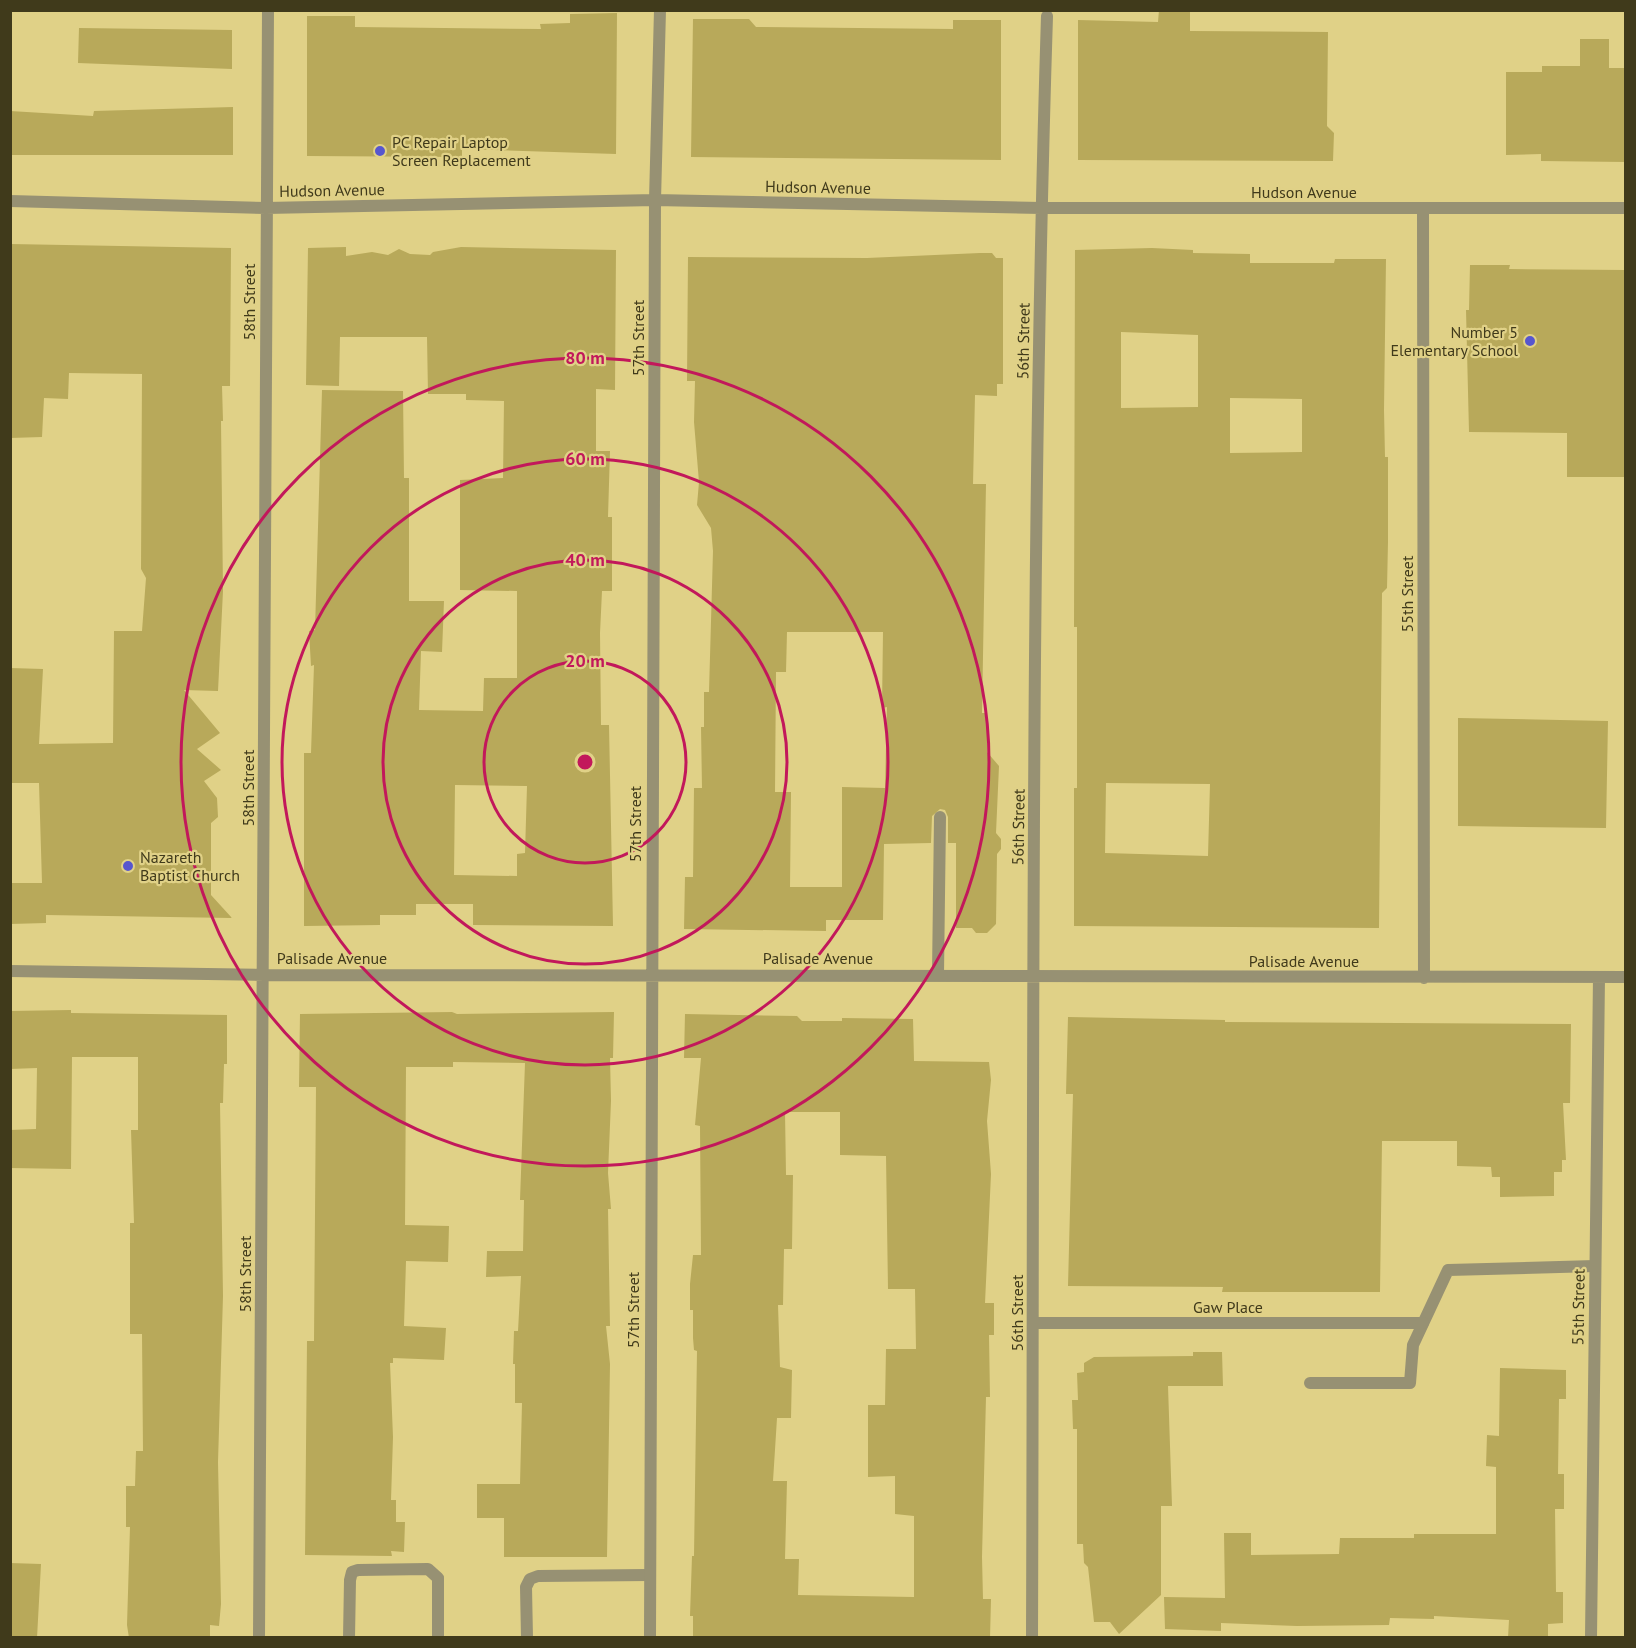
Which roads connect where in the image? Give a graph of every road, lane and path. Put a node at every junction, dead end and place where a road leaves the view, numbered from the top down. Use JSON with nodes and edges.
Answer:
{"nodes":[{"id":1,"x":268,"y":10,"type":"edge"},
{"id":2,"x":660,"y":10,"type":"edge"},
{"id":3,"x":1047,"y":16,"type":"dead end"},
{"id":4,"x":655,"y":200,"type":"junction"},
{"id":5,"x":10,"y":201,"type":"edge"},
{"id":6,"x":1626,"y":207,"type":"edge"},
{"id":7,"x":266,"y":208,"type":"junction"},
{"id":8,"x":1041,"y":208,"type":"junction"},
{"id":9,"x":1423,"y":209,"type":"junction"},
{"id":10,"x":940,"y":817,"type":"dead end"},
{"id":11,"x":10,"y":971,"type":"edge"},
{"id":12,"x":938,"y":974,"type":"junction"},
{"id":13,"x":264,"y":975,"type":"junction"},
{"id":14,"x":651,"y":975,"type":"junction"},
{"id":15,"x":1033,"y":977,"type":"junction"},
{"id":16,"x":1599,"y":977,"type":"junction"},
{"id":17,"x":1626,"y":977,"type":"edge"},
{"id":18,"x":1424,"y":978,"type":"junction"},
{"id":19,"x":1595,"y":1266,"type":"junction"},
{"id":20,"x":1033,"y":1323,"type":"junction"},
{"id":21,"x":1423,"y":1323,"type":"junction"},
{"id":22,"x":1310,"y":1383,"type":"dead end"},
{"id":23,"x":649,"y":1575,"type":"junction"},
{"id":24,"x":259,"y":1638,"type":"edge"},
{"id":25,"x":349,"y":1638,"type":"edge"},
{"id":26,"x":438,"y":1638,"type":"edge"},
{"id":27,"x":527,"y":1638,"type":"edge"},
{"id":28,"x":650,"y":1638,"type":"edge"},
{"id":29,"x":1032,"y":1638,"type":"edge"},
{"id":30,"x":1591,"y":1638,"type":"edge"}],
"edges":[{"from":1,"to":7,"type":"street","name":"58th Street"},
{"from":2,"to":4,"type":"street","name":"57th Street"},
{"from":3,"to":8,"type":"street","name":"56th Street"},
{"from":4,"to":7,"type":"street","name":"Hudson Avenue"},
{"from":4,"to":8,"type":"street","name":"Hudson Avenue"},
{"from":4,"to":14,"type":"street","name":"57th Street"},
{"from":5,"to":7,"type":"street","name":"Hudson Avenue"},
{"from":6,"to":9,"type":"street","name":"Hudson Avenue"},
{"from":7,"to":13,"type":"street","name":"58th Street"},
{"from":8,"to":9,"type":"street","name":"Hudson Avenue"},
{"from":8,"to":15,"type":"street","name":"56th Street"},
{"from":9,"to":18,"type":"street","name":"55th Street"},
{"from":10,"to":12,"type":"street"},
{"from":11,"to":13,"type":"street","name":"Palisade Avenue"},
{"from":12,"to":14,"type":"street","name":"Palisade Avenue"},
{"from":12,"to":15,"type":"street","name":"Palisade Avenue"},
{"from":13,"to":14,"type":"street","name":"Palisade Avenue"},
{"from":13,"to":24,"type":"street","name":"58th Street"},
{"from":14,"to":23,"type":"street","name":"57th Street"},
{"from":15,"to":18,"type":"street","name":"Palisade Avenue"},
{"from":15,"to":20,"type":"street","name":"56th Street"},
{"from":16,"to":17,"type":"street","name":"Palisade Avenue"},
{"from":16,"to":18,"type":"street","name":"Palisade Avenue"},
{"from":16,"to":19,"type":"street","name":"55th Street"},
{"from":19,"to":21,"type":"street"},
{"from":19,"to":30,"type":"street","name":"55th Street"},
{"from":20,"to":21,"type":"street","name":"Gaw Place"},
{"from":20,"to":29,"type":"street","name":"56th Street"},
{"from":21,"to":22,"type":"street"},
{"from":23,"to":27,"type":"street"},
{"from":23,"to":28,"type":"street","name":"57th Street"},
{"from":25,"to":26,"type":"street"}]}
